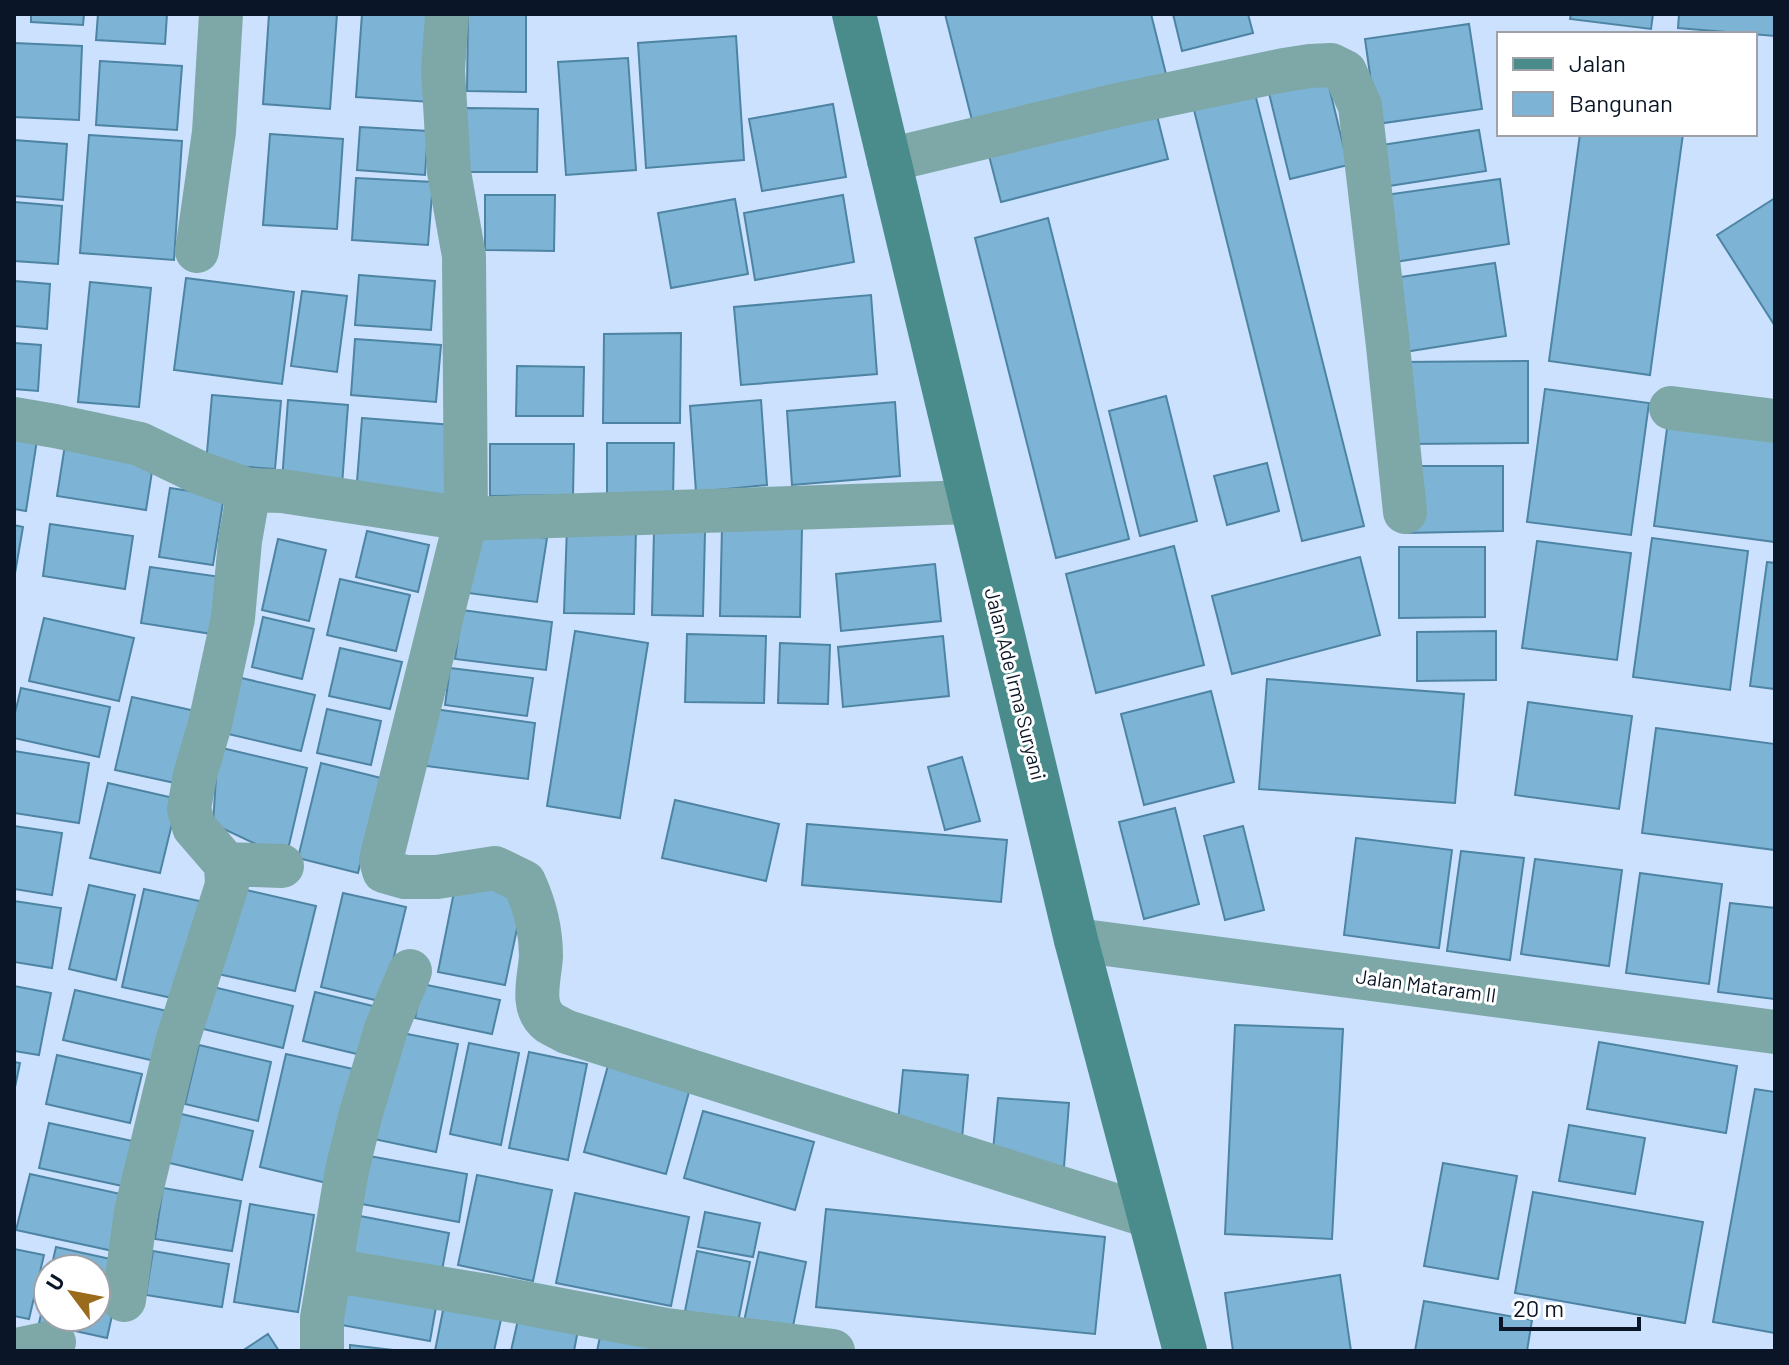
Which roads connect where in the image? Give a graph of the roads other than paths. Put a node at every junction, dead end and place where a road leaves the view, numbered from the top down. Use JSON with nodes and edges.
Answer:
{"nodes":[{"id":1,"x":221,"y":14,"type":"edge"},
{"id":2,"x":447,"y":14,"type":"edge"},
{"id":3,"x":854,"y":14,"type":"edge"},
{"id":4,"x":889,"y":160,"type":"junction"},
{"id":5,"x":197,"y":251,"type":"dead end"},
{"id":6,"x":1671,"y":408,"type":"dead end"},
{"id":7,"x":14,"y":419,"type":"edge"},
{"id":8,"x":1775,"y":421,"type":"edge"},
{"id":9,"x":249,"y":490,"type":"junction"},
{"id":10,"x":971,"y":502,"type":"junction"},
{"id":11,"x":1405,"y":512,"type":"dead end"},
{"id":12,"x":466,"y":519,"type":"junction"},
{"id":13,"x":226,"y":864,"type":"junction"},
{"id":14,"x":282,"y":866,"type":"dead end"},
{"id":15,"x":1076,"y":940,"type":"junction"},
{"id":16,"x":410,"y":971,"type":"dead end"},
{"id":17,"x":1775,"y":1032,"type":"edge"},
{"id":18,"x":1149,"y":1216,"type":"junction"},
{"id":19,"x":331,"y":1270,"type":"junction"},
{"id":20,"x":124,"y":1300,"type":"dead end"},
{"id":21,"x":322,"y":1351,"type":"edge"},
{"id":22,"x":833,"y":1351,"type":"edge"},
{"id":23,"x":1185,"y":1351,"type":"edge"}],
"edges":[{"from":1,"to":5,"type":"street"},
{"from":2,"to":12,"type":"street"},
{"from":3,"to":4,"type":"main road","name":"Jalan Ade Irma Suryani"},
{"from":4,"to":10,"type":"main road","name":"Jalan Ade Irma Suryani"},
{"from":4,"to":11,"type":"street"},
{"from":6,"to":8,"type":"street"},
{"from":7,"to":9,"type":"street"},
{"from":9,"to":12,"type":"street"},
{"from":9,"to":13,"type":"street"},
{"from":10,"to":12,"type":"street"},
{"from":10,"to":15,"type":"main road","name":"Jalan Ade Irma Suryani"},
{"from":12,"to":18,"type":"street"},
{"from":13,"to":14,"type":"street"},
{"from":13,"to":20,"type":"street"},
{"from":15,"to":17,"type":"street","name":"Jalan Mataram II"},
{"from":15,"to":18,"type":"main road","name":"Jalan Ade Irma Suryani"},
{"from":16,"to":19,"type":"street"},
{"from":18,"to":23,"type":"main road","name":"Jalan Ade Irma Suryani"},
{"from":19,"to":21,"type":"street"},
{"from":19,"to":22,"type":"street"}]}
